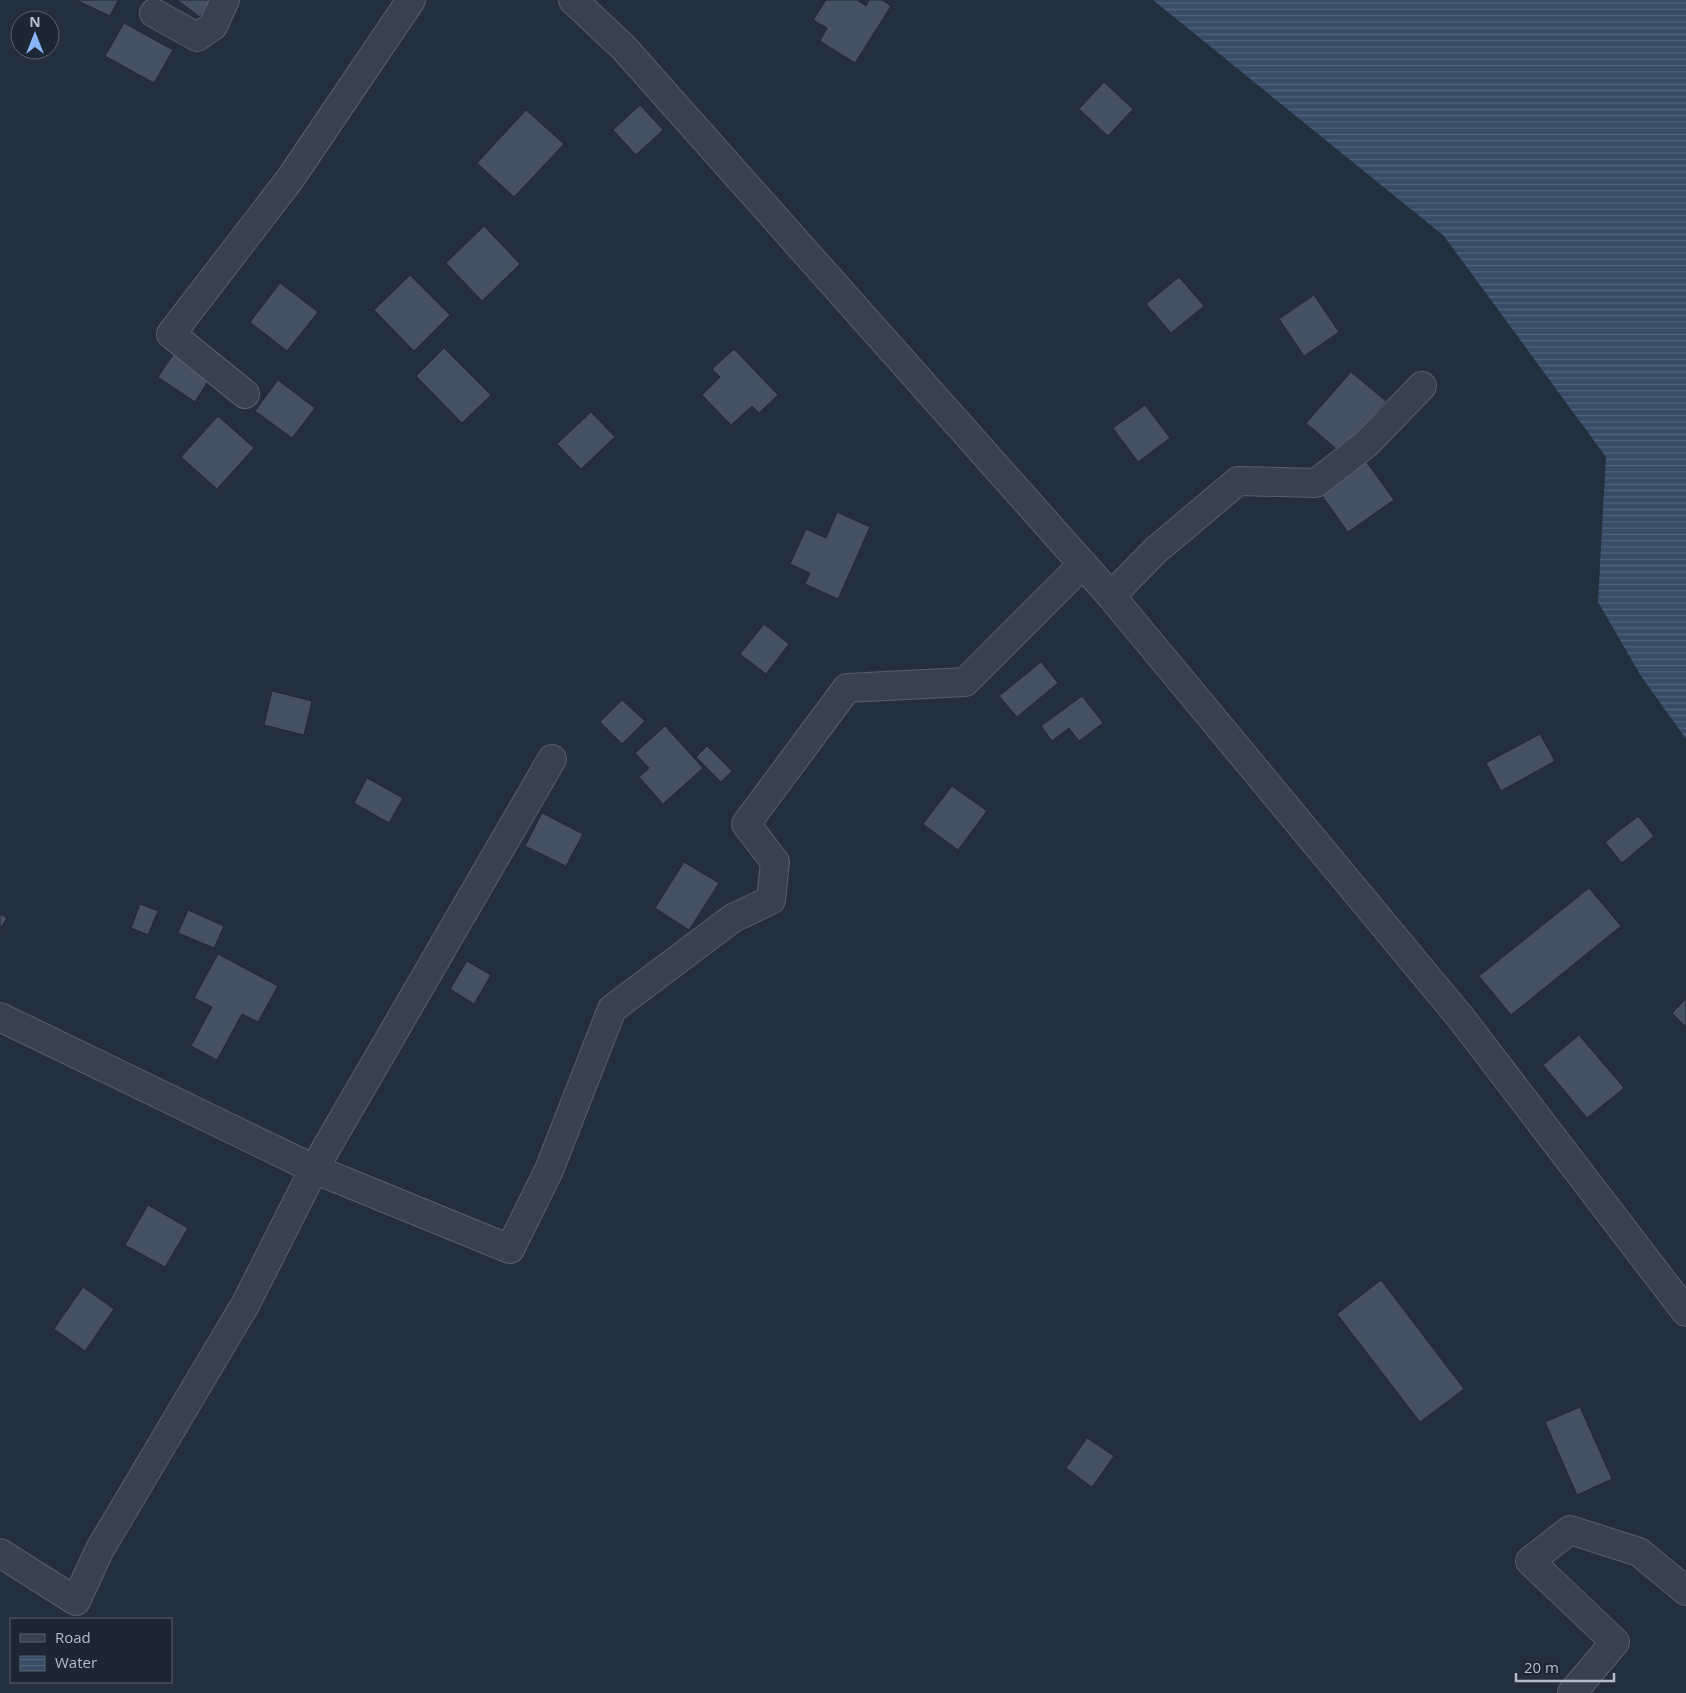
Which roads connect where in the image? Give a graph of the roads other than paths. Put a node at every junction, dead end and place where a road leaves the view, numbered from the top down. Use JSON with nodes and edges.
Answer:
{"nodes":[{"id":1,"x":225,"y":0,"type":"edge"},
{"id":2,"x":411,"y":0,"type":"edge"},
{"id":3,"x":573,"y":0,"type":"edge"},
{"id":4,"x":154,"y":13,"type":"dead end"},
{"id":5,"x":1422,"y":386,"type":"dead end"},
{"id":6,"x":246,"y":394,"type":"dead end"},
{"id":7,"x":1083,"y":564,"type":"junction"},
{"id":8,"x":1111,"y":596,"type":"junction"},
{"id":9,"x":552,"y":759,"type":"dead end"},
{"id":10,"x":0,"y":1017,"type":"edge"},
{"id":11,"x":314,"y":1169,"type":"junction"},
{"id":12,"x":1686,"y":1312,"type":"edge"},
{"id":13,"x":0,"y":1553,"type":"edge"},
{"id":14,"x":1686,"y":1591,"type":"edge"},
{"id":15,"x":1572,"y":1693,"type":"edge"}],
"edges":[{"from":1,"to":4,"type":"street"},
{"from":2,"to":6,"type":"street"},
{"from":3,"to":7,"type":"street"},
{"from":5,"to":8,"type":"street"},
{"from":7,"to":8,"type":"street"},
{"from":7,"to":11,"type":"street"},
{"from":8,"to":12,"type":"street"},
{"from":9,"to":11,"type":"street"},
{"from":10,"to":11,"type":"street"},
{"from":11,"to":13,"type":"street"},
{"from":14,"to":15,"type":"street"}]}
